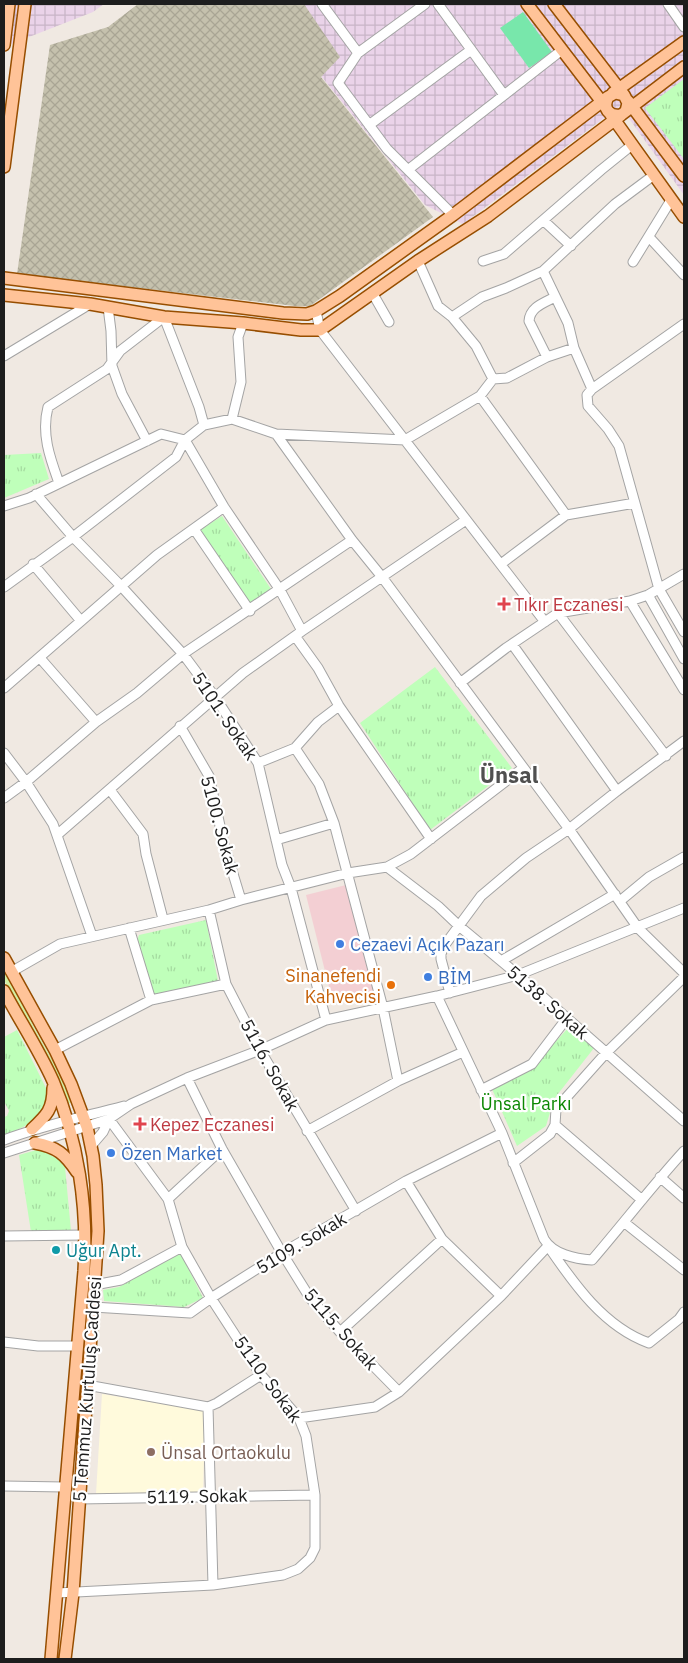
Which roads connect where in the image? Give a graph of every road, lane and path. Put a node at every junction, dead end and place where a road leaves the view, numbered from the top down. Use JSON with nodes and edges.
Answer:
{"nodes":[{"id":1,"x":9,"y":4,"type":"edge"},
{"id":2,"x":25,"y":4,"type":"edge"},
{"id":3,"x":322,"y":4,"type":"edge"},
{"id":4,"x":425,"y":4,"type":"edge"},
{"id":5,"x":438,"y":4,"type":"edge"},
{"id":6,"x":528,"y":4,"type":"edge"},
{"id":7,"x":554,"y":4,"type":"edge"},
{"id":8,"x":668,"y":4,"type":"edge"},
{"id":9,"x":684,"y":27,"type":"edge"},
{"id":10,"x":21,"y":37,"type":"junction"},
{"id":11,"x":4,"y":38,"type":"edge"},
{"id":12,"x":684,"y":42,"type":"edge"},
{"id":13,"x":472,"y":50,"type":"junction"},
{"id":14,"x":562,"y":50,"type":"junction"},
{"id":15,"x":358,"y":53,"type":"junction"},
{"id":16,"x":684,"y":67,"type":"edge"},
{"id":17,"x":504,"y":95,"type":"junction"},
{"id":18,"x":617,"y":104,"type":"junction"},
{"id":19,"x":369,"y":125,"type":"junction"},
{"id":20,"x":632,"y":145,"type":"junction"},
{"id":21,"x":4,"y":167,"type":"edge"},
{"id":22,"x":409,"y":169,"type":"junction"},
{"id":23,"x":654,"y":176,"type":"junction"},
{"id":24,"x":684,"y":176,"type":"edge"},
{"id":25,"x":671,"y":200,"type":"junction"},
{"id":26,"x":453,"y":215,"type":"junction"},
{"id":27,"x":684,"y":217,"type":"edge"},
{"id":28,"x":544,"y":221,"type":"junction"},
{"id":29,"x":649,"y":237,"type":"junction"},
{"id":30,"x":572,"y":246,"type":"junction"},
{"id":31,"x":418,"y":261,"type":"junction"},
{"id":32,"x":484,"y":261,"type":"dead end"},
{"id":33,"x":633,"y":262,"type":"dead end"},
{"id":34,"x":543,"y":271,"type":"junction"},
{"id":35,"x":684,"y":275,"type":"edge"},
{"id":36,"x":4,"y":278,"type":"edge"},
{"id":37,"x":373,"y":294,"type":"junction"},
{"id":38,"x":4,"y":295,"type":"edge"},
{"id":39,"x":555,"y":297,"type":"junction"},
{"id":40,"x":90,"y":304,"type":"junction"},
{"id":41,"x":108,"y":307,"type":"junction"},
{"id":42,"x":316,"y":311,"type":"junction"},
{"id":43,"x":164,"y":317,"type":"junction"},
{"id":44,"x":452,"y":317,"type":"junction"},
{"id":45,"x":389,"y":322,"type":"dead end"},
{"id":46,"x":242,"y":323,"type":"junction"},
{"id":47,"x":684,"y":324,"type":"edge"},
{"id":48,"x":320,"y":330,"type":"junction"},
{"id":49,"x":574,"y":348,"type":"junction"},
{"id":50,"x":4,"y":356,"type":"edge"},
{"id":51,"x":547,"y":357,"type":"junction"},
{"id":52,"x":112,"y":362,"type":"junction"},
{"id":53,"x":493,"y":379,"type":"junction"},
{"id":54,"x":592,"y":388,"type":"junction"},
{"id":55,"x":480,"y":396,"type":"junction"},
{"id":56,"x":232,"y":419,"type":"junction"},
{"id":57,"x":204,"y":425,"type":"junction"},
{"id":58,"x":276,"y":434,"type":"junction"},
{"id":59,"x":185,"y":440,"type":"junction"},
{"id":60,"x":405,"y":440,"type":"junction"},
{"id":61,"x":147,"y":441,"type":"junction"},
{"id":62,"x":59,"y":483,"type":"junction"},
{"id":63,"x":36,"y":494,"type":"junction"},
{"id":64,"x":635,"y":503,"type":"junction"},
{"id":65,"x":4,"y":506,"type":"edge"},
{"id":66,"x":224,"y":507,"type":"junction"},
{"id":67,"x":566,"y":515,"type":"junction"},
{"id":68,"x":466,"y":520,"type":"junction"},
{"id":69,"x":194,"y":529,"type":"junction"},
{"id":70,"x":73,"y":537,"type":"junction"},
{"id":71,"x":352,"y":540,"type":"junction"},
{"id":72,"x":33,"y":564,"type":"junction"},
{"id":73,"x":500,"y":564,"type":"junction"},
{"id":74,"x":684,"y":574,"type":"edge"},
{"id":75,"x":382,"y":576,"type":"junction"},
{"id":76,"x":121,"y":586,"type":"junction"},
{"id":77,"x":4,"y":587,"type":"edge"},
{"id":78,"x":659,"y":589,"type":"junction"},
{"id":79,"x":280,"y":590,"type":"junction"},
{"id":80,"x":648,"y":595,"type":"junction"},
{"id":81,"x":630,"y":600,"type":"junction"},
{"id":82,"x":250,"y":611,"type":"junction"},
{"id":83,"x":558,"y":613,"type":"junction"},
{"id":84,"x":80,"y":621,"type":"junction"},
{"id":85,"x":545,"y":622,"type":"junction"},
{"id":86,"x":684,"y":632,"type":"edge"},
{"id":87,"x":298,"y":634,"type":"junction"},
{"id":88,"x":512,"y":644,"type":"junction"},
{"id":89,"x":183,"y":654,"type":"junction"},
{"id":90,"x":40,"y":658,"type":"junction"},
{"id":91,"x":684,"y":659,"type":"edge"},
{"id":92,"x":460,"y":683,"type":"junction"},
{"id":93,"x":4,"y":688,"type":"edge"},
{"id":94,"x":684,"y":690,"type":"edge"},
{"id":95,"x":215,"y":697,"type":"junction"},
{"id":96,"x":340,"y":706,"type":"junction"},
{"id":97,"x":96,"y":722,"type":"junction"},
{"id":98,"x":180,"y":726,"type":"junction"},
{"id":99,"x":684,"y":741,"type":"edge"},
{"id":100,"x":295,"y":748,"type":"junction"},
{"id":101,"x":4,"y":752,"type":"edge"},
{"id":102,"x":666,"y":756,"type":"junction"},
{"id":103,"x":258,"y":763,"type":"junction"},
{"id":104,"x":523,"y":768,"type":"junction"},
{"id":105,"x":26,"y":782,"type":"junction"},
{"id":106,"x":110,"y":790,"type":"junction"},
{"id":107,"x":617,"y":791,"type":"junction"},
{"id":108,"x":4,"y":798,"type":"edge"},
{"id":109,"x":334,"y":823,"type":"junction"},
{"id":110,"x":569,"y":829,"type":"junction"},
{"id":111,"x":57,"y":835,"type":"junction"},
{"id":112,"x":431,"y":839,"type":"junction"},
{"id":113,"x":276,"y":840,"type":"junction"},
{"id":114,"x":684,"y":857,"type":"edge"},
{"id":115,"x":387,"y":866,"type":"junction"},
{"id":116,"x":348,"y":873,"type":"junction"},
{"id":117,"x":291,"y":888,"type":"junction"},
{"id":118,"x":618,"y":897,"type":"junction"},
{"id":119,"x":241,"y":900,"type":"junction"},
{"id":120,"x":684,"y":908,"type":"edge"},
{"id":121,"x":209,"y":910,"type":"junction"},
{"id":122,"x":163,"y":920,"type":"junction"},
{"id":123,"x":459,"y":926,"type":"junction"},
{"id":124,"x":129,"y":928,"type":"junction"},
{"id":125,"x":638,"y":928,"type":"junction"},
{"id":126,"x":92,"y":936,"type":"junction"},
{"id":127,"x":4,"y":958,"type":"edge"},
{"id":128,"x":501,"y":961,"type":"junction"},
{"id":129,"x":680,"y":963,"type":"edge"},
{"id":130,"x":11,"y":972,"type":"junction"},
{"id":131,"x":684,"y":973,"type":"edge"},
{"id":132,"x":518,"y":975,"type":"junction"},
{"id":133,"x":684,"y":977,"type":"edge"},
{"id":134,"x":226,"y":984,"type":"junction"},
{"id":135,"x":4,"y":991,"type":"edge"},
{"id":136,"x":450,"y":993,"type":"junction"},
{"id":137,"x":437,"y":996,"type":"junction"},
{"id":138,"x":151,"y":1000,"type":"junction"},
{"id":139,"x":383,"y":1008,"type":"junction"},
{"id":140,"x":568,"y":1018,"type":"junction"},
{"id":141,"x":326,"y":1020,"type":"junction"},
{"id":142,"x":55,"y":1050,"type":"junction"},
{"id":143,"x":260,"y":1050,"type":"junction"},
{"id":144,"x":463,"y":1052,"type":"junction"},
{"id":145,"x":606,"y":1053,"type":"junction"},
{"id":146,"x":186,"y":1078,"type":"junction"},
{"id":147,"x":53,"y":1081,"type":"junction"},
{"id":148,"x":398,"y":1081,"type":"junction"},
{"id":149,"x":481,"y":1090,"type":"junction"},
{"id":150,"x":131,"y":1104,"type":"junction"},
{"id":151,"x":83,"y":1115,"type":"junction"},
{"id":152,"x":67,"y":1119,"type":"junction"},
{"id":153,"x":111,"y":1121,"type":"junction"},
{"id":154,"x":684,"y":1121,"type":"edge"},
{"id":155,"x":555,"y":1125,"type":"junction"},
{"id":156,"x":87,"y":1127,"type":"junction"},
{"id":157,"x":32,"y":1129,"type":"junction"},
{"id":158,"x":307,"y":1131,"type":"junction"},
{"id":159,"x":71,"y":1132,"type":"junction"},
{"id":160,"x":502,"y":1133,"type":"junction"},
{"id":161,"x":4,"y":1140,"type":"edge"},
{"id":162,"x":35,"y":1143,"type":"junction"},
{"id":163,"x":91,"y":1146,"type":"junction"},
{"id":164,"x":222,"y":1149,"type":"junction"},
{"id":165,"x":684,"y":1151,"type":"edge"},
{"id":166,"x":4,"y":1153,"type":"edge"},
{"id":167,"x":513,"y":1163,"type":"junction"},
{"id":168,"x":78,"y":1173,"type":"junction"},
{"id":169,"x":660,"y":1177,"type":"junction"},
{"id":170,"x":406,"y":1181,"type":"junction"},
{"id":171,"x":684,"y":1198,"type":"edge"},
{"id":172,"x":168,"y":1199,"type":"junction"},
{"id":173,"x":642,"y":1200,"type":"junction"},
{"id":174,"x":356,"y":1211,"type":"junction"},
{"id":175,"x":624,"y":1223,"type":"junction"},
{"id":176,"x":86,"y":1234,"type":"junction"},
{"id":177,"x":4,"y":1236,"type":"edge"},
{"id":178,"x":442,"y":1239,"type":"junction"},
{"id":179,"x":546,"y":1242,"type":"junction"},
{"id":180,"x":182,"y":1247,"type":"junction"},
{"id":181,"x":282,"y":1253,"type":"junction"},
{"id":182,"x":684,"y":1270,"type":"edge"},
{"id":183,"x":94,"y":1285,"type":"junction"},
{"id":184,"x":501,"y":1296,"type":"junction"},
{"id":185,"x":211,"y":1298,"type":"junction"},
{"id":186,"x":93,"y":1306,"type":"junction"},
{"id":187,"x":684,"y":1312,"type":"edge"},
{"id":188,"x":340,"y":1332,"type":"junction"},
{"id":189,"x":4,"y":1342,"type":"edge"},
{"id":190,"x":76,"y":1346,"type":"junction"},
{"id":191,"x":261,"y":1375,"type":"junction"},
{"id":192,"x":87,"y":1385,"type":"junction"},
{"id":193,"x":399,"y":1392,"type":"junction"},
{"id":194,"x":208,"y":1407,"type":"junction"},
{"id":195,"x":299,"y":1418,"type":"junction"},
{"id":196,"x":67,"y":1450,"type":"junction"},
{"id":197,"x":82,"y":1452,"type":"junction"},
{"id":198,"x":4,"y":1486,"type":"edge"},
{"id":199,"x":64,"y":1487,"type":"junction"},
{"id":200,"x":315,"y":1495,"type":"junction"},
{"id":201,"x":211,"y":1496,"type":"junction"},
{"id":202,"x":79,"y":1499,"type":"junction"},
{"id":203,"x":213,"y":1585,"type":"junction"},
{"id":204,"x":57,"y":1593,"type":"junction"},
{"id":205,"x":73,"y":1593,"type":"junction"},
{"id":206,"x":51,"y":1659,"type":"edge"},
{"id":207,"x":65,"y":1659,"type":"edge"}],
"edges":[{"from":1,"to":11,"type":"main road"},
{"from":2,"to":10,"type":"main road"},
{"from":3,"to":15,"type":"street"},
{"from":4,"to":15,"type":"street"},
{"from":5,"to":13,"type":"street"},
{"from":6,"to":14,"type":"main road"},
{"from":7,"to":18,"type":"main road"},
{"from":8,"to":9,"type":"street"},
{"from":10,"to":11,"type":"street"},
{"from":10,"to":21,"type":"main road"},
{"from":12,"to":18,"type":"main road"},
{"from":13,"to":17,"type":"street"},
{"from":13,"to":19,"type":"street"},
{"from":14,"to":17,"type":"street"},
{"from":14,"to":18,"type":"main road"},
{"from":15,"to":19,"type":"street"},
{"from":16,"to":18,"type":"main road"},
{"from":17,"to":22,"type":"street"},
{"from":18,"to":20,"type":"main road"},
{"from":18,"to":24,"type":"main road"},
{"from":18,"to":26,"type":"main road"},
{"from":18,"to":31,"type":"main road"},
{"from":19,"to":22,"type":"street"},
{"from":20,"to":23,"type":"main road"},
{"from":20,"to":28,"type":"street"},
{"from":22,"to":26,"type":"street"},
{"from":23,"to":25,"type":"main road"},
{"from":23,"to":30,"type":"street"},
{"from":25,"to":27,"type":"main road"},
{"from":25,"to":29,"type":"street"},
{"from":26,"to":42,"type":"main road"},
{"from":28,"to":30,"type":"street"},
{"from":28,"to":32,"type":"street"},
{"from":29,"to":33,"type":"street"},
{"from":29,"to":35,"type":"street"},
{"from":30,"to":34,"type":"street"},
{"from":31,"to":37,"type":"main road"},
{"from":31,"to":44,"type":"street"},
{"from":34,"to":39,"type":"street"},
{"from":34,"to":44,"type":"street"},
{"from":36,"to":42,"type":"main road"},
{"from":37,"to":45,"type":"street"},
{"from":37,"to":48,"type":"main road"},
{"from":38,"to":40,"type":"main road"},
{"from":39,"to":49,"type":"street"},
{"from":39,"to":51,"type":"street"},
{"from":40,"to":41,"type":"main road"},
{"from":40,"to":50,"type":"street"},
{"from":41,"to":43,"type":"main road"},
{"from":41,"to":52,"type":"street"},
{"from":42,"to":48,"type":"street"},
{"from":43,"to":46,"type":"main road"},
{"from":43,"to":52,"type":"street"},
{"from":43,"to":57,"type":"street"},
{"from":44,"to":53,"type":"street"},
{"from":46,"to":48,"type":"main road"},
{"from":46,"to":56,"type":"street"},
{"from":47,"to":54,"type":"street"},
{"from":48,"to":60,"type":"street"},
{"from":49,"to":51,"type":"street"},
{"from":49,"to":54,"type":"street"},
{"from":51,"to":53,"type":"street"},
{"from":52,"to":61,"type":"street"},
{"from":52,"to":62,"type":"street"},
{"from":53,"to":55,"type":"street"},
{"from":54,"to":64,"type":"street"},
{"from":55,"to":60,"type":"street"},
{"from":55,"to":67,"type":"street"},
{"from":56,"to":57,"type":"street"},
{"from":56,"to":58,"type":"street"},
{"from":57,"to":59,"type":"street"},
{"from":58,"to":60,"type":"street"},
{"from":58,"to":71,"type":"street"},
{"from":59,"to":61,"type":"street"},
{"from":59,"to":66,"type":"street"},
{"from":59,"to":70,"type":"street"},
{"from":60,"to":68,"type":"street"},
{"from":61,"to":62,"type":"street"},
{"from":62,"to":63,"type":"street"},
{"from":63,"to":65,"type":"street"},
{"from":63,"to":70,"type":"street","name":"5101. Sokak"},
{"from":64,"to":67,"type":"street"},
{"from":64,"to":78,"type":"street"},
{"from":66,"to":69,"type":"street"},
{"from":66,"to":79,"type":"street"},
{"from":67,"to":73,"type":"street"},
{"from":68,"to":73,"type":"street"},
{"from":68,"to":75,"type":"street"},
{"from":69,"to":76,"type":"street"},
{"from":69,"to":82,"type":"street"},
{"from":70,"to":72,"type":"street"},
{"from":70,"to":76,"type":"street","name":"5101. Sokak"},
{"from":71,"to":75,"type":"street"},
{"from":71,"to":79,"type":"street"},
{"from":72,"to":77,"type":"street"},
{"from":72,"to":84,"type":"street"},
{"from":73,"to":85,"type":"street"},
{"from":74,"to":78,"type":"street"},
{"from":75,"to":87,"type":"street"},
{"from":75,"to":92,"type":"street"},
{"from":76,"to":84,"type":"street"},
{"from":76,"to":89,"type":"street","name":"5101. Sokak"},
{"from":78,"to":80,"type":"street"},
{"from":78,"to":86,"type":"street"},
{"from":79,"to":82,"type":"street"},
{"from":79,"to":87,"type":"street"},
{"from":80,"to":81,"type":"street"},
{"from":80,"to":91,"type":"street"},
{"from":81,"to":83,"type":"street"},
{"from":81,"to":94,"type":"street"},
{"from":82,"to":89,"type":"street"},
{"from":83,"to":85,"type":"street"},
{"from":83,"to":102,"type":"street"},
{"from":84,"to":90,"type":"street"},
{"from":85,"to":88,"type":"street"},
{"from":87,"to":95,"type":"street"},
{"from":87,"to":96,"type":"street"},
{"from":88,"to":92,"type":"street"},
{"from":88,"to":107,"type":"street"},
{"from":89,"to":95,"type":"street","name":"5101. Sokak"},
{"from":89,"to":97,"type":"street"},
{"from":90,"to":93,"type":"street"},
{"from":90,"to":97,"type":"street"},
{"from":92,"to":104,"type":"street"},
{"from":95,"to":98,"type":"street"},
{"from":95,"to":103,"type":"street","name":"5101. Sokak"},
{"from":96,"to":100,"type":"street"},
{"from":96,"to":112,"type":"street"},
{"from":97,"to":105,"type":"street"},
{"from":98,"to":106,"type":"street"},
{"from":98,"to":119,"type":"street","name":"5100. Sokak"},
{"from":99,"to":102,"type":"street"},
{"from":100,"to":103,"type":"street"},
{"from":100,"to":109,"type":"street"},
{"from":101,"to":105,"type":"street"},
{"from":102,"to":107,"type":"street"},
{"from":103,"to":113,"type":"street","name":"5101. Sokak"},
{"from":104,"to":110,"type":"street"},
{"from":104,"to":112,"type":"street"},
{"from":105,"to":108,"type":"street"},
{"from":105,"to":111,"type":"street"},
{"from":106,"to":111,"type":"street"},
{"from":106,"to":122,"type":"street"},
{"from":107,"to":110,"type":"street"},
{"from":109,"to":113,"type":"street"},
{"from":109,"to":116,"type":"street"},
{"from":110,"to":118,"type":"street"},
{"from":110,"to":123,"type":"street"},
{"from":111,"to":126,"type":"street"},
{"from":112,"to":115,"type":"street"},
{"from":113,"to":117,"type":"street","name":"5101. Sokak"},
{"from":114,"to":118,"type":"street"},
{"from":115,"to":116,"type":"street"},
{"from":115,"to":123,"type":"street","name":"5138. Sokak"},
{"from":116,"to":117,"type":"street"},
{"from":116,"to":139,"type":"street"},
{"from":117,"to":119,"type":"street"},
{"from":117,"to":141,"type":"street","name":"5101. Sokak"},
{"from":118,"to":125,"type":"street"},
{"from":118,"to":128,"type":"street"},
{"from":119,"to":121,"type":"street"},
{"from":120,"to":125,"type":"street"},
{"from":121,"to":122,"type":"street"},
{"from":121,"to":134,"type":"street","name":"5116. Sokak"},
{"from":122,"to":124,"type":"street"},
{"from":123,"to":128,"type":"street","name":"5138. Sokak"},
{"from":123,"to":136,"type":"street"},
{"from":124,"to":126,"type":"street"},
{"from":124,"to":138,"type":"street"},
{"from":125,"to":129,"type":"street"},
{"from":125,"to":132,"type":"street"},
{"from":126,"to":130,"type":"street"},
{"from":127,"to":130,"type":"main road","name":"5 Temmuz Kurtuluş Caddesi"},
{"from":128,"to":132,"type":"street","name":"5138. Sokak"},
{"from":129,"to":131,"type":"street"},
{"from":130,"to":142,"type":"main road","name":"5 Temmuz Kurtuluş Caddesi"},
{"from":132,"to":136,"type":"street"},
{"from":132,"to":140,"type":"street","name":"5138. Sokak"},
{"from":133,"to":145,"type":"street"},
{"from":134,"to":138,"type":"street"},
{"from":134,"to":143,"type":"street","name":"5116. Sokak"},
{"from":135,"to":147,"type":"main road","name":"5 Temmuz Kurtuluş Caddesi"},
{"from":136,"to":137,"type":"street"},
{"from":137,"to":139,"type":"street"},
{"from":137,"to":144,"type":"street"},
{"from":138,"to":142,"type":"street"},
{"from":139,"to":141,"type":"street"},
{"from":139,"to":148,"type":"street"},
{"from":140,"to":145,"type":"street","name":"5138. Sokak"},
{"from":140,"to":149,"type":"street"},
{"from":141,"to":143,"type":"street"},
{"from":142,"to":151,"type":"main road","name":"5 Temmuz Kurtuluş Caddesi"},
{"from":143,"to":146,"type":"street"},
{"from":143,"to":158,"type":"street","name":"5116. Sokak"},
{"from":144,"to":148,"type":"street"},
{"from":144,"to":149,"type":"street"},
{"from":145,"to":154,"type":"street","name":"5138. Sokak"},
{"from":145,"to":155,"type":"street"},
{"from":146,"to":150,"type":"street"},
{"from":146,"to":164,"type":"street","name":"5115. Sokak"},
{"from":147,"to":152,"type":"main road","name":"5 Temmuz Kurtuluş Caddesi"},
{"from":147,"to":157,"type":"main road"},
{"from":148,"to":158,"type":"street"},
{"from":149,"to":160,"type":"street"},
{"from":150,"to":151,"type":"street"},
{"from":150,"to":153,"type":"street"},
{"from":151,"to":152,"type":"street"},
{"from":151,"to":156,"type":"main road","name":"5 Temmuz Kurtuluş Caddesi"},
{"from":152,"to":157,"type":"street"},
{"from":152,"to":159,"type":"main road","name":"5 Temmuz Kurtuluş Caddesi"},
{"from":153,"to":156,"type":"street"},
{"from":153,"to":163,"type":"street"},
{"from":153,"to":172,"type":"street","name":"5110. Sokak"},
{"from":155,"to":167,"type":"street"},
{"from":155,"to":173,"type":"street"},
{"from":156,"to":159,"type":"street"},
{"from":156,"to":163,"type":"main road","name":"5 Temmuz Kurtuluş Caddesi"},
{"from":157,"to":161,"type":"street"},
{"from":158,"to":174,"type":"street","name":"5116. Sokak"},
{"from":159,"to":162,"type":"street"},
{"from":159,"to":168,"type":"main road","name":"5 Temmuz Kurtuluş Caddesi"},
{"from":160,"to":167,"type":"street"},
{"from":160,"to":170,"type":"street","name":"5109. Sokak"},
{"from":162,"to":166,"type":"street"},
{"from":162,"to":168,"type":"main road"},
{"from":163,"to":183,"type":"main road","name":"5 Temmuz Kurtuluş Caddesi"},
{"from":164,"to":172,"type":"street"},
{"from":164,"to":181,"type":"street","name":"5115. Sokak"},
{"from":165,"to":169,"type":"street"},
{"from":167,"to":179,"type":"street"},
{"from":168,"to":176,"type":"main road","name":"5 Temmuz Kurtuluş Caddesi"},
{"from":169,"to":171,"type":"street"},
{"from":169,"to":173,"type":"street"},
{"from":170,"to":174,"type":"street","name":"5109. Sokak"},
{"from":170,"to":178,"type":"street"},
{"from":172,"to":180,"type":"street","name":"5110. Sokak"},
{"from":173,"to":175,"type":"street"},
{"from":174,"to":181,"type":"street","name":"5109. Sokak"},
{"from":175,"to":179,"type":"street"},
{"from":175,"to":182,"type":"street"},
{"from":176,"to":177,"type":"street"},
{"from":176,"to":190,"type":"main road","name":"5 Temmuz Kurtuluş Caddesi"},
{"from":178,"to":184,"type":"street"},
{"from":178,"to":188,"type":"street"},
{"from":179,"to":184,"type":"street"},
{"from":179,"to":187,"type":"street"},
{"from":180,"to":183,"type":"street"},
{"from":180,"to":185,"type":"street","name":"5110. Sokak"},
{"from":181,"to":185,"type":"street","name":"5109. Sokak"},
{"from":181,"to":188,"type":"street","name":"5115. Sokak"},
{"from":183,"to":186,"type":"main road","name":"5 Temmuz Kurtuluş Caddesi"},
{"from":184,"to":193,"type":"street"},
{"from":185,"to":186,"type":"street","name":"5109. Sokak"},
{"from":185,"to":191,"type":"street","name":"5110. Sokak"},
{"from":186,"to":192,"type":"main road","name":"5 Temmuz Kurtuluş Caddesi"},
{"from":188,"to":193,"type":"street","name":"5115. Sokak"},
{"from":189,"to":190,"type":"street"},
{"from":190,"to":196,"type":"main road","name":"5 Temmuz Kurtuluş Caddesi"},
{"from":191,"to":194,"type":"street"},
{"from":191,"to":195,"type":"street","name":"5110. Sokak"},
{"from":192,"to":194,"type":"street"},
{"from":192,"to":197,"type":"main road","name":"5 Temmuz Kurtuluş Caddesi"},
{"from":193,"to":195,"type":"street"},
{"from":194,"to":201,"type":"street"},
{"from":195,"to":200,"type":"street","name":"5110. Sokak"},
{"from":196,"to":197,"type":"main road"},
{"from":196,"to":199,"type":"main road","name":"5 Temmuz Kurtuluş Caddesi"},
{"from":197,"to":202,"type":"main road","name":"5 Temmuz Kurtuluş Caddesi"},
{"from":198,"to":199,"type":"street"},
{"from":199,"to":204,"type":"main road","name":"5 Temmuz Kurtuluş Caddesi"},
{"from":200,"to":201,"type":"street","name":"5119. Sokak"},
{"from":200,"to":203,"type":"street","name":"5110. Sokak"},
{"from":201,"to":202,"type":"street","name":"5119. Sokak"},
{"from":201,"to":203,"type":"street"},
{"from":202,"to":205,"type":"main road","name":"5 Temmuz Kurtuluş Caddesi"},
{"from":203,"to":205,"type":"street","name":"5110. Sokak"},
{"from":204,"to":205,"type":"street","name":"5110. Sokak"},
{"from":204,"to":206,"type":"main road","name":"5 Temmuz Kurtuluş Caddesi"},
{"from":205,"to":207,"type":"main road","name":"5 Temmuz Kurtuluş Caddesi"}]}
